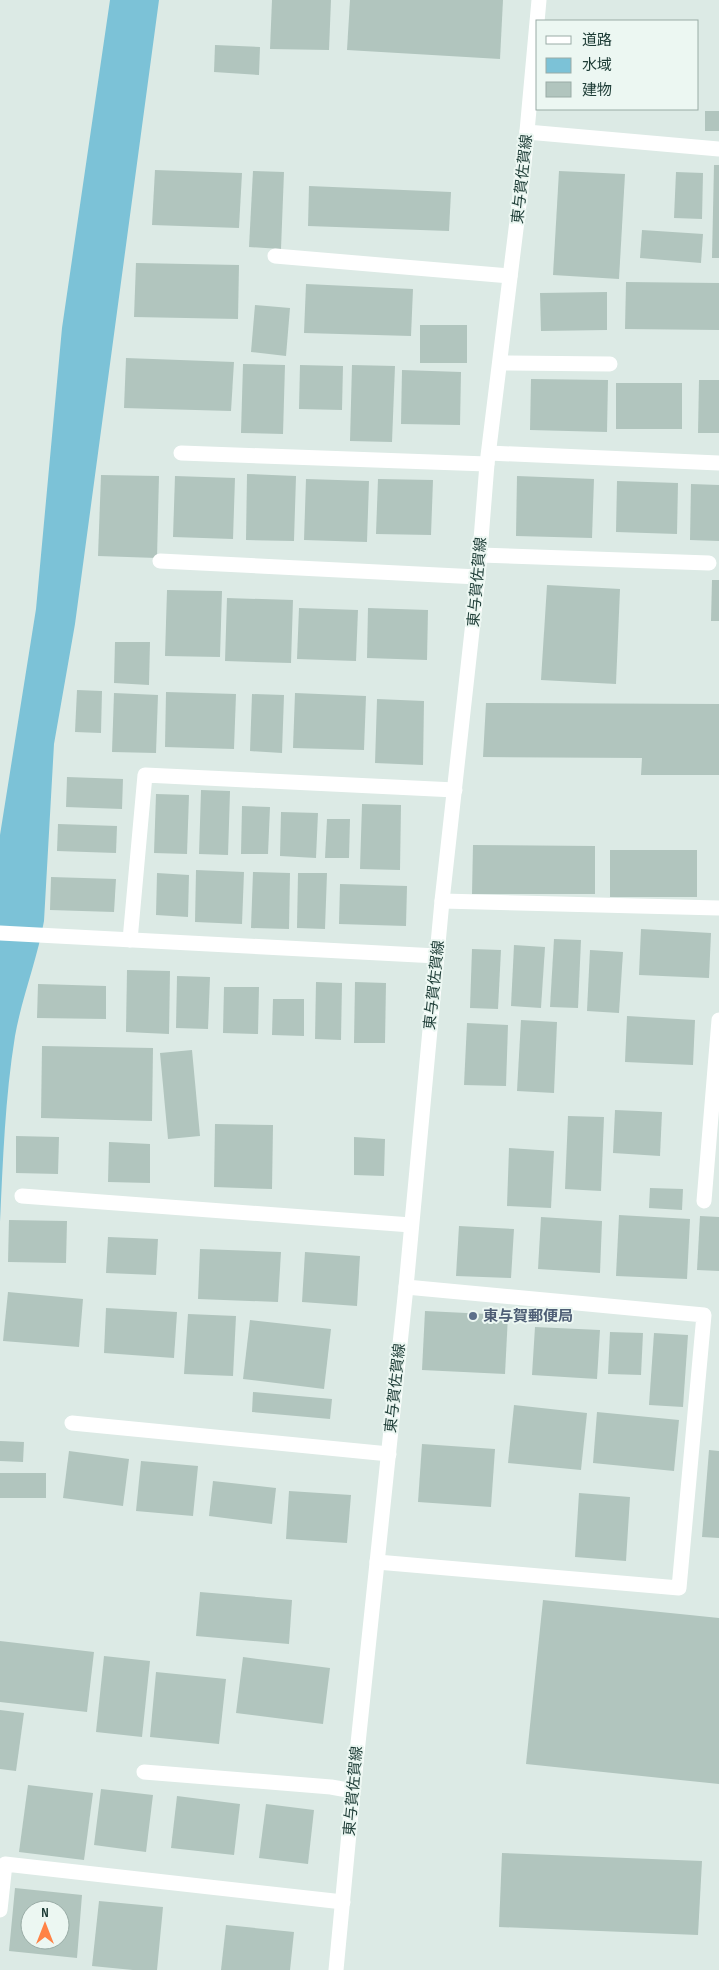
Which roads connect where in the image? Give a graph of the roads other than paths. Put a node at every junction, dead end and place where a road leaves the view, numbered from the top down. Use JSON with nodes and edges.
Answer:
{"nodes":[{"id":1,"x":539,"y":0,"type":"edge"},
{"id":2,"x":537,"y":20,"type":"edge"},
{"id":3,"x":536,"y":33,"type":"edge"},
{"id":4,"x":527,"y":132,"type":"junction"},
{"id":5,"x":719,"y":149,"type":"edge"},
{"id":6,"x":275,"y":256,"type":"dead end"},
{"id":7,"x":510,"y":276,"type":"junction"},
{"id":8,"x":500,"y":363,"type":"junction"},
{"id":9,"x":610,"y":364,"type":"dead end"},
{"id":10,"x":181,"y":453,"type":"dead end"},
{"id":11,"x":488,"y":458,"type":"junction"},
{"id":12,"x":719,"y":463,"type":"edge"},
{"id":13,"x":480,"y":555,"type":"junction"},
{"id":14,"x":160,"y":562,"type":"dead end"},
{"id":15,"x":709,"y":563,"type":"dead end"},
{"id":16,"x":478,"y":577,"type":"junction"},
{"id":17,"x":455,"y":790,"type":"junction"},
{"id":18,"x":442,"y":901,"type":"junction"},
{"id":19,"x":719,"y":908,"type":"edge"},
{"id":20,"x":0,"y":933,"type":"edge"},
{"id":21,"x":130,"y":940,"type":"junction"},
{"id":22,"x":437,"y":956,"type":"junction"},
{"id":23,"x":719,"y":1020,"type":"edge"},
{"id":24,"x":22,"y":1196,"type":"dead end"},
{"id":25,"x":704,"y":1202,"type":"dead end"},
{"id":26,"x":411,"y":1225,"type":"junction"},
{"id":27,"x":406,"y":1287,"type":"junction"},
{"id":28,"x":72,"y":1423,"type":"dead end"},
{"id":29,"x":388,"y":1454,"type":"junction"},
{"id":30,"x":377,"y":1562,"type":"junction"},
{"id":31,"x":144,"y":1772,"type":"dead end"},
{"id":32,"x":353,"y":1791,"type":"junction"},
{"id":33,"x":343,"y":1902,"type":"junction"},
{"id":34,"x":0,"y":1910,"type":"edge"},
{"id":35,"x":336,"y":1970,"type":"edge"}],
"edges":[{"from":1,"to":2,"type":"street","name":"東与賀佐賀線"},
{"from":3,"to":4,"type":"street","name":"東与賀佐賀線"},
{"from":4,"to":5,"type":"street"},
{"from":4,"to":7,"type":"street","name":"東与賀佐賀線"},
{"from":6,"to":7,"type":"street"},
{"from":7,"to":8,"type":"street","name":"東与賀佐賀線"},
{"from":8,"to":9,"type":"street"},
{"from":8,"to":11,"type":"street","name":"東与賀佐賀線"},
{"from":10,"to":11,"type":"street"},
{"from":11,"to":12,"type":"street"},
{"from":11,"to":13,"type":"street","name":"東与賀佐賀線"},
{"from":13,"to":15,"type":"street"},
{"from":13,"to":16,"type":"street","name":"東与賀佐賀線"},
{"from":14,"to":16,"type":"street"},
{"from":16,"to":17,"type":"street","name":"東与賀佐賀線"},
{"from":17,"to":18,"type":"street","name":"東与賀佐賀線"},
{"from":17,"to":21,"type":"street"},
{"from":18,"to":19,"type":"street"},
{"from":18,"to":22,"type":"street","name":"東与賀佐賀線"},
{"from":20,"to":21,"type":"street"},
{"from":21,"to":22,"type":"street"},
{"from":22,"to":26,"type":"street","name":"東与賀佐賀線"},
{"from":23,"to":25,"type":"street"},
{"from":24,"to":26,"type":"street"},
{"from":26,"to":27,"type":"street","name":"東与賀佐賀線"},
{"from":27,"to":29,"type":"street","name":"東与賀佐賀線"},
{"from":27,"to":30,"type":"street"},
{"from":28,"to":29,"type":"street"},
{"from":29,"to":30,"type":"street","name":"東与賀佐賀線"},
{"from":30,"to":32,"type":"street","name":"東与賀佐賀線"},
{"from":31,"to":32,"type":"street"},
{"from":32,"to":33,"type":"street","name":"東与賀佐賀線"},
{"from":33,"to":34,"type":"street"},
{"from":33,"to":35,"type":"street","name":"東与賀佐賀線"}]}
